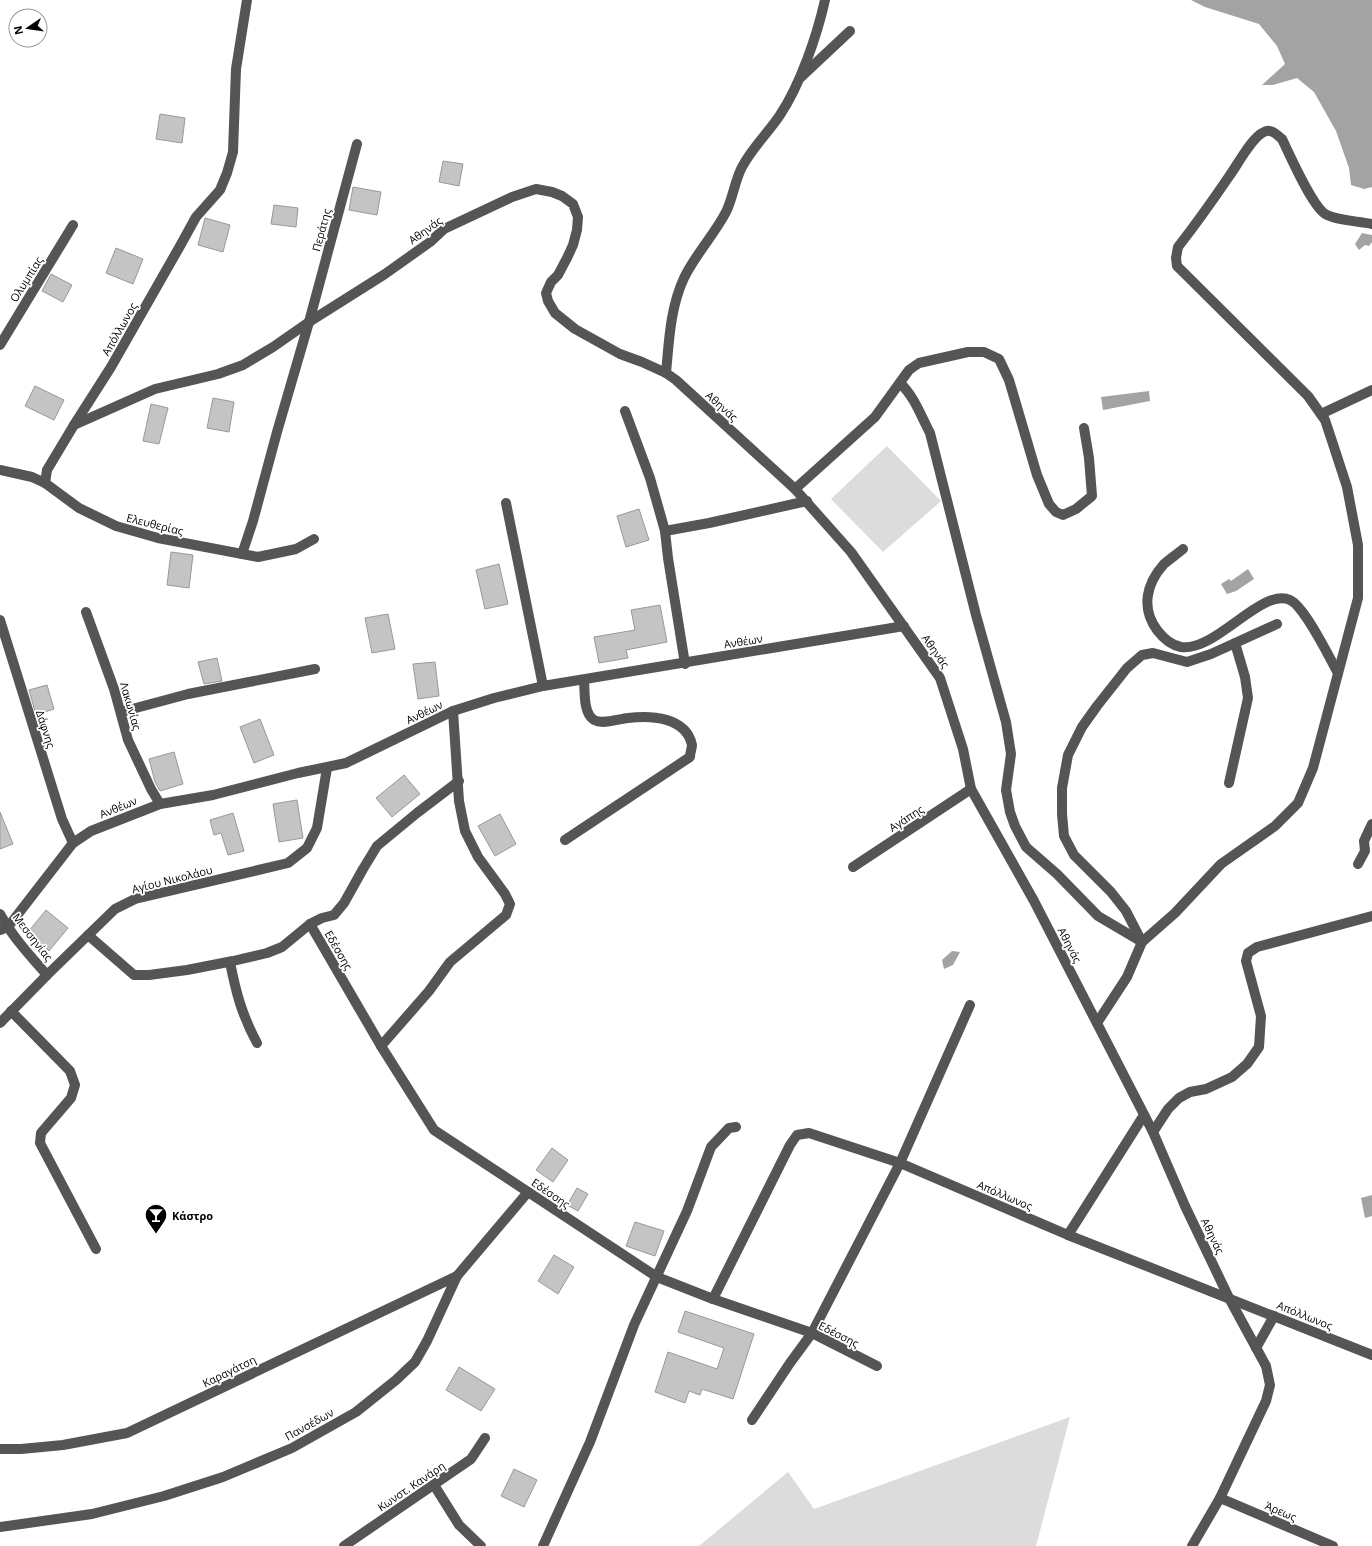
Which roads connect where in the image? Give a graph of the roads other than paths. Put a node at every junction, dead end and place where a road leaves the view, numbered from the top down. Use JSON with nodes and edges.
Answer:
{"nodes":[{"id":1,"x":247,"y":0,"type":"edge"},
{"id":2,"x":824,"y":0,"type":"edge"},
{"id":3,"x":850,"y":31,"type":"dead end"},
{"id":4,"x":799,"y":79,"type":"junction"},
{"id":5,"x":357,"y":144,"type":"dead end"},
{"id":6,"x":1372,"y":224,"type":"edge"},
{"id":7,"x":73,"y":225,"type":"dead end"},
{"id":8,"x":309,"y":322,"type":"junction"},
{"id":9,"x":0,"y":345,"type":"edge"},
{"id":10,"x":666,"y":373,"type":"junction"},
{"id":11,"x":900,"y":383,"type":"junction"},
{"id":12,"x":1372,"y":390,"type":"edge"},
{"id":13,"x":624,"y":411,"type":"dead end"},
{"id":14,"x":1322,"y":414,"type":"junction"},
{"id":15,"x":74,"y":425,"type":"junction"},
{"id":16,"x":1084,"y":428,"type":"dead end"},
{"id":17,"x":0,"y":470,"type":"edge"},
{"id":18,"x":45,"y":483,"type":"junction"},
{"id":19,"x":795,"y":489,"type":"junction"},
{"id":20,"x":807,"y":502,"type":"junction"},
{"id":21,"x":506,"y":503,"type":"dead end"},
{"id":22,"x":665,"y":531,"type":"junction"},
{"id":23,"x":314,"y":539,"type":"dead end"},
{"id":24,"x":1183,"y":549,"type":"dead end"},
{"id":25,"x":242,"y":554,"type":"junction"},
{"id":26,"x":86,"y":612,"type":"dead end"},
{"id":27,"x":0,"y":620,"type":"edge"},
{"id":28,"x":1277,"y":624,"type":"dead end"},
{"id":29,"x":904,"y":626,"type":"junction"},
{"id":30,"x":1236,"y":643,"type":"junction"},
{"id":31,"x":684,"y":664,"type":"junction"},
{"id":32,"x":315,"y":669,"type":"dead end"},
{"id":33,"x":1338,"y":673,"type":"junction"},
{"id":34,"x":584,"y":680,"type":"junction"},
{"id":35,"x":543,"y":686,"type":"junction"},
{"id":36,"x":453,"y":711,"type":"junction"},
{"id":37,"x":121,"y":712,"type":"junction"},
{"id":38,"x":327,"y":768,"type":"junction"},
{"id":39,"x":459,"y":780,"type":"junction"},
{"id":40,"x":1229,"y":783,"type":"dead end"},
{"id":41,"x":971,"y":789,"type":"junction"},
{"id":42,"x":160,"y":804,"type":"junction"},
{"id":43,"x":1372,"y":824,"type":"edge"},
{"id":44,"x":565,"y":840,"type":"dead end"},
{"id":45,"x":72,"y":844,"type":"junction"},
{"id":46,"x":1358,"y":864,"type":"dead end"},
{"id":47,"x":853,"y":867,"type":"dead end"},
{"id":48,"x":0,"y":914,"type":"edge"},
{"id":49,"x":1372,"y":916,"type":"edge"},
{"id":50,"x":310,"y":924,"type":"junction"},
{"id":51,"x":4,"y":928,"type":"edge"},
{"id":52,"x":88,"y":935,"type":"junction"},
{"id":53,"x":1142,"y":942,"type":"junction"},
{"id":54,"x":230,"y":962,"type":"junction"},
{"id":55,"x":47,"y":974,"type":"junction"},
{"id":56,"x":970,"y":1005,"type":"dead end"},
{"id":57,"x":11,"y":1011,"type":"junction"},
{"id":58,"x":0,"y":1023,"type":"edge"},
{"id":59,"x":1097,"y":1023,"type":"junction"},
{"id":60,"x":257,"y":1043,"type":"dead end"},
{"id":61,"x":381,"y":1046,"type":"junction"},
{"id":62,"x":1144,"y":1115,"type":"junction"},
{"id":63,"x":736,"y":1127,"type":"dead end"},
{"id":64,"x":1153,"y":1132,"type":"junction"},
{"id":65,"x":900,"y":1163,"type":"junction"},
{"id":66,"x":528,"y":1192,"type":"junction"},
{"id":67,"x":1068,"y":1235,"type":"junction"},
{"id":68,"x":96,"y":1249,"type":"dead end"},
{"id":69,"x":457,"y":1276,"type":"junction"},
{"id":70,"x":657,"y":1277,"type":"junction"},
{"id":71,"x":1229,"y":1298,"type":"junction"},
{"id":72,"x":713,"y":1299,"type":"junction"},
{"id":73,"x":1274,"y":1316,"type":"junction"},
{"id":74,"x":812,"y":1333,"type":"junction"},
{"id":75,"x":1256,"y":1348,"type":"junction"},
{"id":76,"x":1372,"y":1355,"type":"edge"},
{"id":77,"x":877,"y":1366,"type":"dead end"},
{"id":78,"x":752,"y":1420,"type":"dead end"},
{"id":79,"x":485,"y":1438,"type":"dead end"},
{"id":80,"x":0,"y":1449,"type":"edge"},
{"id":81,"x":434,"y":1485,"type":"junction"},
{"id":82,"x":1220,"y":1498,"type":"junction"},
{"id":83,"x":0,"y":1527,"type":"edge"},
{"id":84,"x":344,"y":1546,"type":"edge"},
{"id":85,"x":481,"y":1546,"type":"edge"},
{"id":86,"x":543,"y":1546,"type":"edge"},
{"id":87,"x":1192,"y":1546,"type":"edge"},
{"id":88,"x":1333,"y":1546,"type":"edge"}],
"edges":[{"from":1,"to":15,"type":"street","name":"Απόλλωνος"},
{"from":2,"to":4,"type":"street"},
{"from":3,"to":4,"type":"street"},
{"from":4,"to":10,"type":"street"},
{"from":5,"to":8,"type":"street","name":"Περάτης"},
{"from":6,"to":14,"type":"street"},
{"from":7,"to":9,"type":"street","name":"Ολυμπίας"},
{"from":8,"to":10,"type":"street","name":"Αθηνάς"},
{"from":8,"to":15,"type":"street"},
{"from":8,"to":25,"type":"street","name":"Περάτης"},
{"from":10,"to":19,"type":"street","name":"Αθηνάς"},
{"from":11,"to":16,"type":"street"},
{"from":11,"to":19,"type":"street"},
{"from":11,"to":53,"type":"street"},
{"from":12,"to":14,"type":"street"},
{"from":13,"to":22,"type":"street"},
{"from":14,"to":33,"type":"street"},
{"from":15,"to":18,"type":"street","name":"Απόλλωνος"},
{"from":17,"to":18,"type":"street","name":"Ελευθερίας"},
{"from":18,"to":25,"type":"street","name":"Ελευθερίας"},
{"from":19,"to":20,"type":"street","name":"Αθηνάς"},
{"from":20,"to":22,"type":"street"},
{"from":20,"to":29,"type":"street","name":"Αθηνάς"},
{"from":21,"to":35,"type":"street"},
{"from":22,"to":31,"type":"street"},
{"from":23,"to":25,"type":"street","name":"Ελευθερίας"},
{"from":24,"to":33,"type":"street"},
{"from":26,"to":37,"type":"street","name":"Λακωνίας"},
{"from":27,"to":45,"type":"street","name":"Δάφνης"},
{"from":28,"to":30,"type":"street"},
{"from":29,"to":31,"type":"street","name":"Ανθέων"},
{"from":29,"to":41,"type":"street","name":"Αθηνάς"},
{"from":30,"to":40,"type":"street"},
{"from":30,"to":53,"type":"street"},
{"from":31,"to":34,"type":"street","name":"Ανθέων"},
{"from":32,"to":37,"type":"street"},
{"from":33,"to":53,"type":"street"},
{"from":34,"to":35,"type":"street","name":"Ανθέων"},
{"from":34,"to":44,"type":"street"},
{"from":35,"to":36,"type":"street","name":"Ανθέων"},
{"from":36,"to":38,"type":"street","name":"Ανθέων"},
{"from":36,"to":39,"type":"street"},
{"from":37,"to":42,"type":"street","name":"Λακωνίας"},
{"from":38,"to":42,"type":"street","name":"Ανθέων"},
{"from":38,"to":52,"type":"street","name":"Αγίου Νικολάου"},
{"from":39,"to":50,"type":"street"},
{"from":39,"to":61,"type":"street"},
{"from":41,"to":47,"type":"street","name":"Αγάπης"},
{"from":41,"to":59,"type":"street","name":"Αθηνάς"},
{"from":42,"to":45,"type":"street","name":"Ανθέων"},
{"from":43,"to":46,"type":"street"},
{"from":45,"to":51,"type":"street","name":"Ανθέων"},
{"from":48,"to":51,"type":"street","name":"Μεσσηνίας"},
{"from":49,"to":64,"type":"street"},
{"from":50,"to":54,"type":"street"},
{"from":50,"to":61,"type":"street","name":"Εδέσσης"},
{"from":51,"to":55,"type":"street","name":"Μεσσηνίας"},
{"from":52,"to":54,"type":"street"},
{"from":52,"to":55,"type":"street","name":"Αγίου Νικολάου"},
{"from":53,"to":59,"type":"street"},
{"from":54,"to":60,"type":"street"},
{"from":55,"to":57,"type":"street","name":"Αγίου Νικολάου"},
{"from":56,"to":65,"type":"street"},
{"from":57,"to":58,"type":"street","name":"Αγίου Νικολάου"},
{"from":57,"to":68,"type":"street"},
{"from":59,"to":62,"type":"street","name":"Αθηνάς"},
{"from":61,"to":66,"type":"street","name":"Εδέσσης"},
{"from":62,"to":64,"type":"street","name":"Αθηνάς"},
{"from":62,"to":67,"type":"street"},
{"from":63,"to":70,"type":"street"},
{"from":64,"to":71,"type":"street","name":"Αθηνάς"},
{"from":65,"to":67,"type":"street","name":"Απόλλωνος"},
{"from":65,"to":72,"type":"street","name":"Απόλλωνος"},
{"from":65,"to":74,"type":"street"},
{"from":66,"to":69,"type":"street","name":"Πανσέδων"},
{"from":66,"to":70,"type":"street","name":"Εδέσσης"},
{"from":67,"to":71,"type":"street","name":"Απόλλωνος"},
{"from":69,"to":80,"type":"street","name":"Καραγάτση"},
{"from":69,"to":83,"type":"street","name":"Πανσέδων"},
{"from":70,"to":72,"type":"street","name":"Εδέσσης"},
{"from":70,"to":86,"type":"street"},
{"from":71,"to":73,"type":"street","name":"Απόλλωνος"},
{"from":71,"to":75,"type":"street","name":"Αθηνάς"},
{"from":72,"to":74,"type":"street","name":"Εδέσσης"},
{"from":73,"to":75,"type":"street"},
{"from":73,"to":76,"type":"street","name":"Απόλλωνος"},
{"from":74,"to":77,"type":"street","name":"Εδέσσης"},
{"from":74,"to":78,"type":"street"},
{"from":75,"to":82,"type":"street","name":"Αθηνάς"},
{"from":79,"to":81,"type":"street","name":"Κωνστ. Κανάρη"},
{"from":81,"to":84,"type":"street","name":"Κωνστ. Κανάρη"},
{"from":81,"to":85,"type":"street"},
{"from":82,"to":87,"type":"street","name":"Αθηνάς"},
{"from":82,"to":88,"type":"street","name":"Άρεως"}]}
